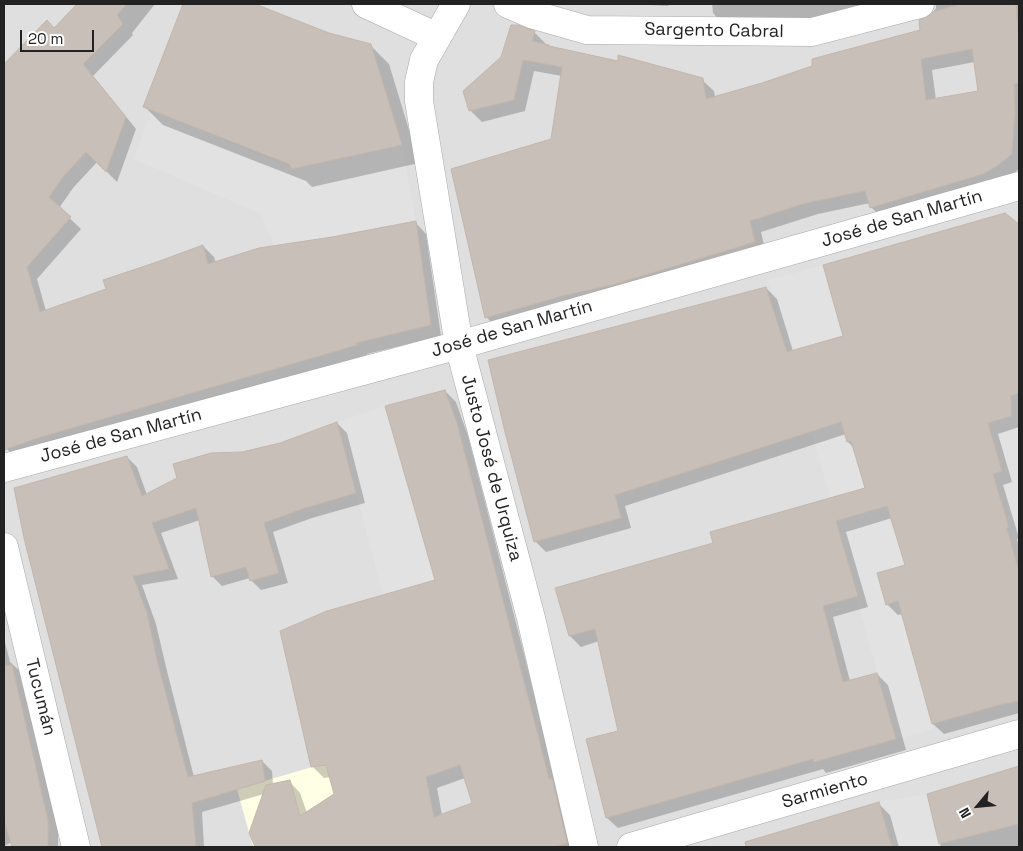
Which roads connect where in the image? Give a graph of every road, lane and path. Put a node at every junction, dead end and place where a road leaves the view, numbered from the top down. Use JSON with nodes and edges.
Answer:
{"nodes":[{"id":1,"x":366,"y":4,"type":"edge"},
{"id":2,"x":508,"y":4,"type":"edge"},
{"id":3,"x":920,"y":4,"type":"edge"},
{"id":4,"x":458,"y":6,"type":"edge"},
{"id":5,"x":437,"y":37,"type":"junction"},
{"id":6,"x":1019,"y":186,"type":"edge"},
{"id":7,"x":459,"y":345,"type":"junction"},
{"id":8,"x":4,"y":468,"type":"edge"},
{"id":9,"x":4,"y":547,"type":"edge"},
{"id":10,"x":1019,"y":734,"type":"edge"},
{"id":11,"x":76,"y":847,"type":"edge"},
{"id":12,"x":584,"y":847,"type":"edge"},
{"id":13,"x":631,"y":847,"type":"edge"}],
"edges":[{"from":1,"to":5,"type":"street"},
{"from":2,"to":3,"type":"street","name":"Sargento Cabral"},
{"from":4,"to":5,"type":"street","name":"Justo José de Urquiza"},
{"from":5,"to":7,"type":"street","name":"Justo José de Urquiza"},
{"from":6,"to":7,"type":"street","name":"José de San Martín"},
{"from":7,"to":8,"type":"street","name":"José de San Martín"},
{"from":7,"to":12,"type":"street","name":"Justo José de Urquiza"},
{"from":9,"to":11,"type":"street","name":"Tucumán"},
{"from":10,"to":13,"type":"street","name":"Sarmiento"}]}
